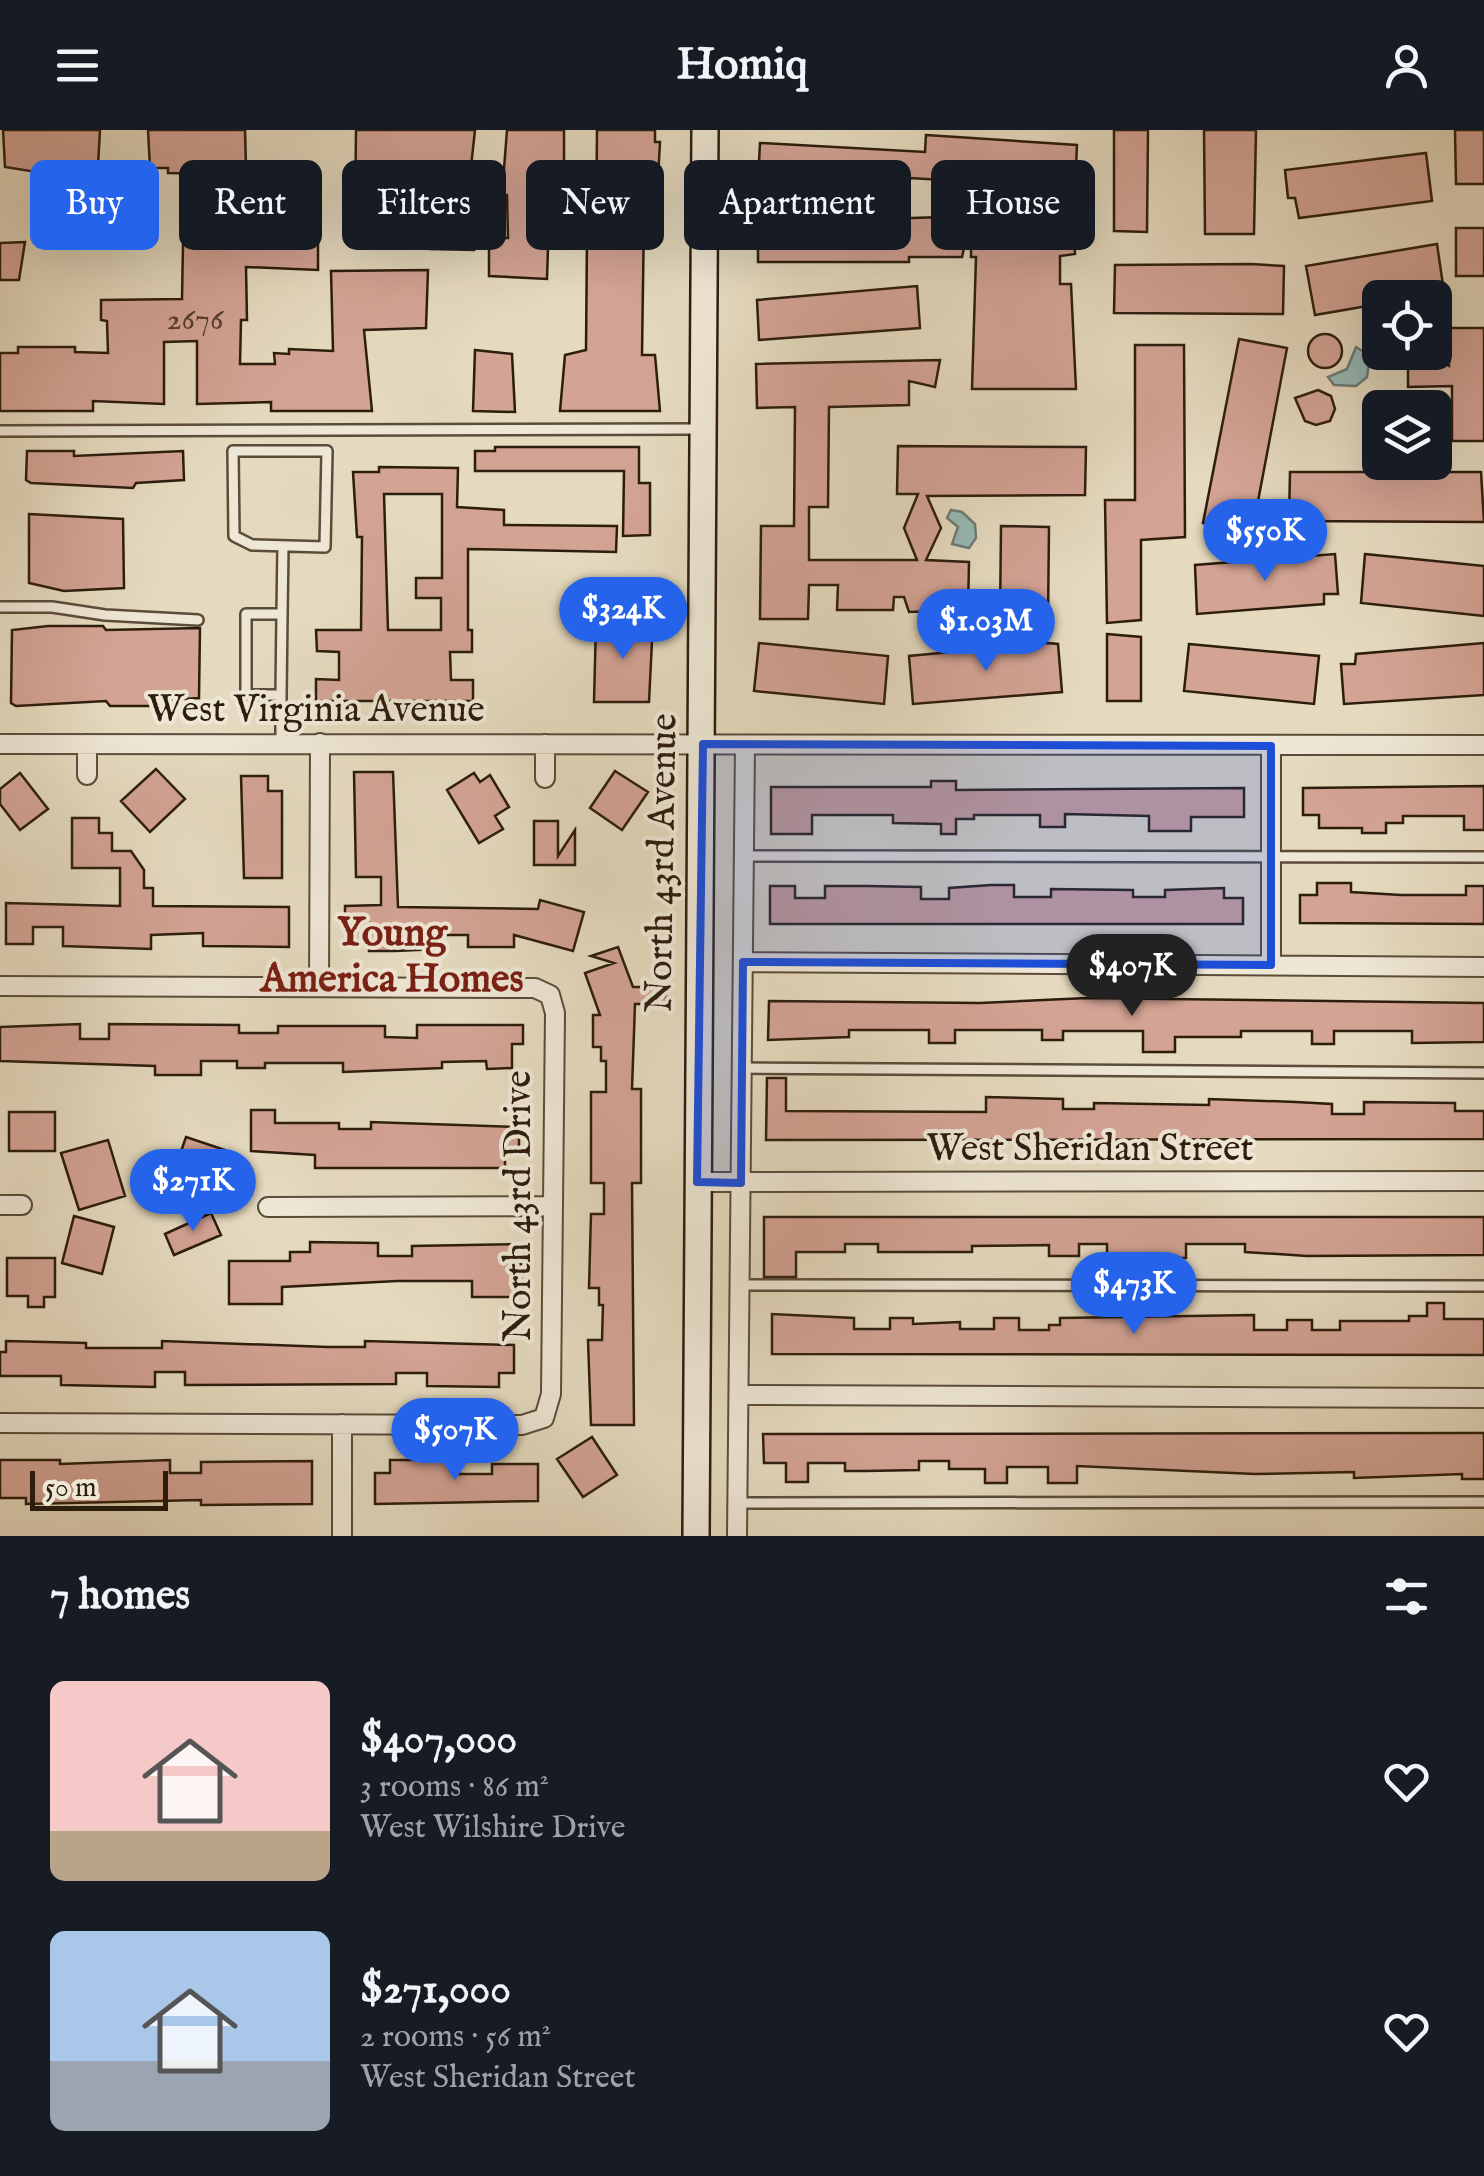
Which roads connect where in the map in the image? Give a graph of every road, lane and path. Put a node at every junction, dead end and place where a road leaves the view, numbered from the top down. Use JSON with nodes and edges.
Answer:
{"nodes":[{"id":1,"x":706,"y":130,"type":"edge"},
{"id":2,"x":703,"y":429,"type":"junction"},
{"id":3,"x":0,"y":431,"type":"edge"},
{"id":4,"x":283,"y":546,"type":"junction"},
{"id":5,"x":0,"y":607,"type":"edge"},
{"id":6,"x":282,"y":614,"type":"junction"},
{"id":7,"x":198,"y":620,"type":"dead end"},
{"id":8,"x":281,"y":695,"type":"junction"},
{"id":9,"x":281,"y":743,"type":"junction"},
{"id":10,"x":320,"y":743,"type":"junction"},
{"id":11,"x":0,"y":744,"type":"edge"},
{"id":12,"x":87,"y":744,"type":"junction"},
{"id":13,"x":544,"y":744,"type":"junction"},
{"id":14,"x":703,"y":744,"type":"junction"},
{"id":15,"x":745,"y":745,"type":"junction"},
{"id":16,"x":1484,"y":745,"type":"edge"},
{"id":17,"x":1272,"y":746,"type":"junction"},
{"id":18,"x":87,"y":775,"type":"dead end"},
{"id":19,"x":545,"y":778,"type":"dead end"},
{"id":20,"x":744,"y":856,"type":"junction"},
{"id":21,"x":1484,"y":857,"type":"edge"},
{"id":22,"x":1272,"y":858,"type":"junction"},
{"id":23,"x":743,"y":962,"type":"junction"},
{"id":24,"x":1272,"y":966,"type":"junction"},
{"id":25,"x":1484,"y":968,"type":"edge"},
{"id":26,"x":0,"y":986,"type":"edge"},
{"id":27,"x":319,"y":988,"type":"junction"},
{"id":28,"x":742,"y":1068,"type":"junction"},
{"id":29,"x":1484,"y":1073,"type":"edge"},
{"id":30,"x":1484,"y":1181,"type":"edge"},
{"id":31,"x":697,"y":1182,"type":"junction"},
{"id":32,"x":741,"y":1183,"type":"junction"},
{"id":33,"x":22,"y":1204,"type":"dead end"},
{"id":34,"x":0,"y":1205,"type":"edge"},
{"id":35,"x":552,"y":1206,"type":"junction"},
{"id":36,"x":268,"y":1207,"type":"dead end"},
{"id":37,"x":740,"y":1285,"type":"junction"},
{"id":38,"x":1484,"y":1286,"type":"edge"},
{"id":39,"x":738,"y":1396,"type":"junction"},
{"id":40,"x":1484,"y":1398,"type":"edge"},
{"id":41,"x":0,"y":1423,"type":"edge"},
{"id":42,"x":342,"y":1424,"type":"junction"},
{"id":43,"x":1484,"y":1502,"type":"edge"},
{"id":44,"x":737,"y":1503,"type":"junction"},
{"id":45,"x":342,"y":1536,"type":"edge"},
{"id":46,"x":696,"y":1536,"type":"edge"},
{"id":47,"x":737,"y":1536,"type":"edge"}],
"edges":[{"from":1,"to":2,"type":"main road","name":"North 43rd Avenue"},
{"from":2,"to":3,"type":"lane"},
{"from":2,"to":14,"type":"main road","name":"North 43rd Avenue"},
{"from":4,"to":4,"type":"lane"},
{"from":4,"to":6,"type":"lane"},
{"from":5,"to":7,"type":"lane"},
{"from":6,"to":8,"type":"lane"},
{"from":6,"to":8,"type":"lane"},
{"from":8,"to":9,"type":"lane"},
{"from":9,"to":10,"type":"street","name":"West Virginia Avenue"},
{"from":9,"to":12,"type":"street","name":"West Virginia Avenue"},
{"from":10,"to":13,"type":"street","name":"West Virginia Avenue"},
{"from":10,"to":27,"type":"street"},
{"from":11,"to":12,"type":"street","name":"West Virginia Avenue"},
{"from":12,"to":18,"type":"street"},
{"from":13,"to":14,"type":"street","name":"West Virginia Avenue"},
{"from":13,"to":19,"type":"street"},
{"from":14,"to":15,"type":"street","name":"West Virginia Avenue"},
{"from":14,"to":31,"type":"main road","name":"North 43rd Avenue"},
{"from":15,"to":17,"type":"street","name":"West Virginia Avenue"},
{"from":15,"to":20,"type":"street"},
{"from":16,"to":17,"type":"street","name":"West Virginia Avenue"},
{"from":17,"to":22,"type":"street"},
{"from":20,"to":22,"type":"lane"},
{"from":20,"to":23,"type":"street"},
{"from":21,"to":22,"type":"lane"},
{"from":22,"to":24,"type":"street"},
{"from":23,"to":24,"type":"street"},
{"from":23,"to":28,"type":"street"},
{"from":24,"to":25,"type":"street"},
{"from":26,"to":27,"type":"street"},
{"from":27,"to":35,"type":"street","name":"North 43rd Drive"},
{"from":28,"to":29,"type":"lane"},
{"from":28,"to":32,"type":"street"},
{"from":30,"to":32,"type":"street","name":"West Sheridan Street"},
{"from":31,"to":32,"type":"street","name":"West Sheridan Street"},
{"from":31,"to":46,"type":"main road","name":"North 43rd Avenue"},
{"from":32,"to":37,"type":"street"},
{"from":33,"to":34,"type":"street"},
{"from":35,"to":36,"type":"street"},
{"from":35,"to":42,"type":"street","name":"North 43rd Drive"},
{"from":37,"to":38,"type":"lane"},
{"from":37,"to":39,"type":"street"},
{"from":39,"to":40,"type":"street"},
{"from":39,"to":44,"type":"street"},
{"from":41,"to":42,"type":"street"},
{"from":42,"to":45,"type":"street"},
{"from":43,"to":44,"type":"lane"},
{"from":44,"to":47,"type":"street"}]}
